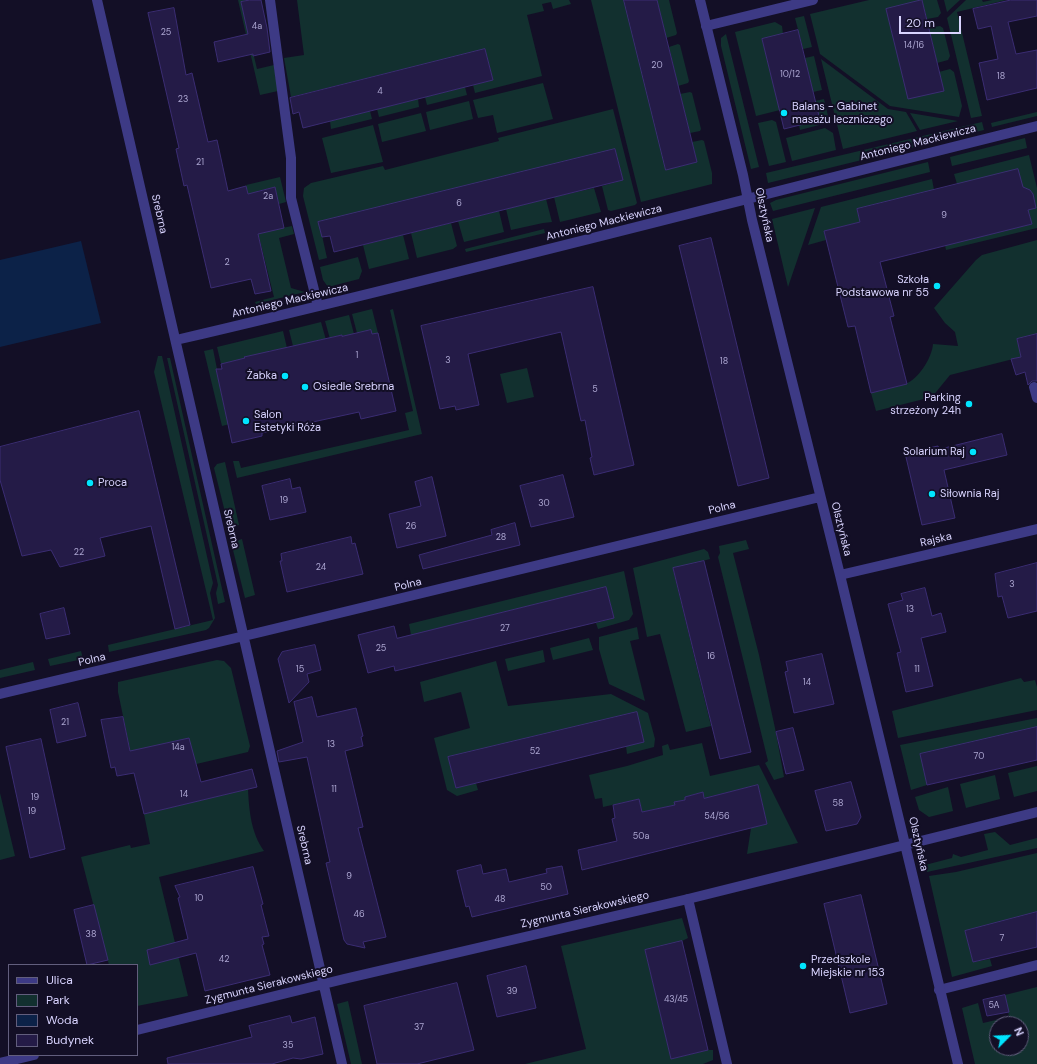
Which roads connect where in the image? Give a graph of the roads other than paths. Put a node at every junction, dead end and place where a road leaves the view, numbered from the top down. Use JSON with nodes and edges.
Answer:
{"nodes":[{"id":1,"x":97,"y":0,"type":"edge"},
{"id":2,"x":270,"y":0,"type":"edge"},
{"id":3,"x":700,"y":0,"type":"edge"},
{"id":4,"x":813,"y":0,"type":"edge"},
{"id":5,"x":706,"y":26,"type":"junction"},
{"id":6,"x":1037,"y":126,"type":"edge"},
{"id":7,"x":748,"y":199,"type":"junction"},
{"id":8,"x":318,"y":306,"type":"junction"},
{"id":9,"x":176,"y":340,"type":"junction"},
{"id":10,"x":1034,"y":387,"type":"dead end"},
{"id":11,"x":1037,"y":398,"type":"edge"},
{"id":12,"x":820,"y":497,"type":"junction"},
{"id":13,"x":1037,"y":529,"type":"edge"},
{"id":14,"x":840,"y":575,"type":"junction"},
{"id":15,"x":244,"y":636,"type":"junction"},
{"id":16,"x":0,"y":694,"type":"edge"},
{"id":17,"x":1037,"y":812,"type":"edge"},
{"id":18,"x":906,"y":844,"type":"junction"},
{"id":19,"x":688,"y":899,"type":"junction"},
{"id":20,"x":1037,"y":965,"type":"edge"},
{"id":21,"x":323,"y":984,"type":"junction"},
{"id":22,"x":940,"y":990,"type":"junction"},
{"id":23,"x":138,"y":1030,"type":"edge"},
{"id":24,"x":30,"y":1056,"type":"edge"},
{"id":25,"x":0,"y":1063,"type":"edge"},
{"id":26,"x":342,"y":1064,"type":"edge"},
{"id":27,"x":726,"y":1064,"type":"edge"},
{"id":28,"x":958,"y":1064,"type":"edge"}],
"edges":[{"from":1,"to":9,"type":"street","name":"Srebrna"},
{"from":2,"to":8,"type":"street"},
{"from":3,"to":5,"type":"street","name":"Olsztyńska"},
{"from":4,"to":5,"type":"street"},
{"from":5,"to":7,"type":"street","name":"Olsztyńska"},
{"from":6,"to":7,"type":"street","name":"Antoniego Mackiewicza"},
{"from":7,"to":8,"type":"street","name":"Antoniego Mackiewicza"},
{"from":7,"to":12,"type":"street","name":"Olsztyńska"},
{"from":8,"to":9,"type":"street","name":"Antoniego Mackiewicza"},
{"from":9,"to":15,"type":"street","name":"Srebrna"},
{"from":10,"to":11,"type":"street"},
{"from":12,"to":14,"type":"street","name":"Olsztyńska"},
{"from":12,"to":15,"type":"street","name":"Polna"},
{"from":13,"to":14,"type":"street","name":"Rajska"},
{"from":14,"to":18,"type":"street","name":"Olsztyńska"},
{"from":15,"to":16,"type":"street","name":"Polna"},
{"from":15,"to":21,"type":"street","name":"Srebrna"},
{"from":17,"to":18,"type":"street","name":"Zygmunta Sierakowskiego"},
{"from":18,"to":19,"type":"street","name":"Zygmunta Sierakowskiego"},
{"from":18,"to":22,"type":"street","name":"Olsztyńska"},
{"from":19,"to":21,"type":"street","name":"Zygmunta Sierakowskiego"},
{"from":19,"to":27,"type":"street"},
{"from":20,"to":22,"type":"street"},
{"from":21,"to":23,"type":"street","name":"Zygmunta Sierakowskiego"},
{"from":21,"to":26,"type":"street","name":"Srebrna"},
{"from":22,"to":28,"type":"street","name":"Olsztyńska"},
{"from":24,"to":25,"type":"street"}]}
